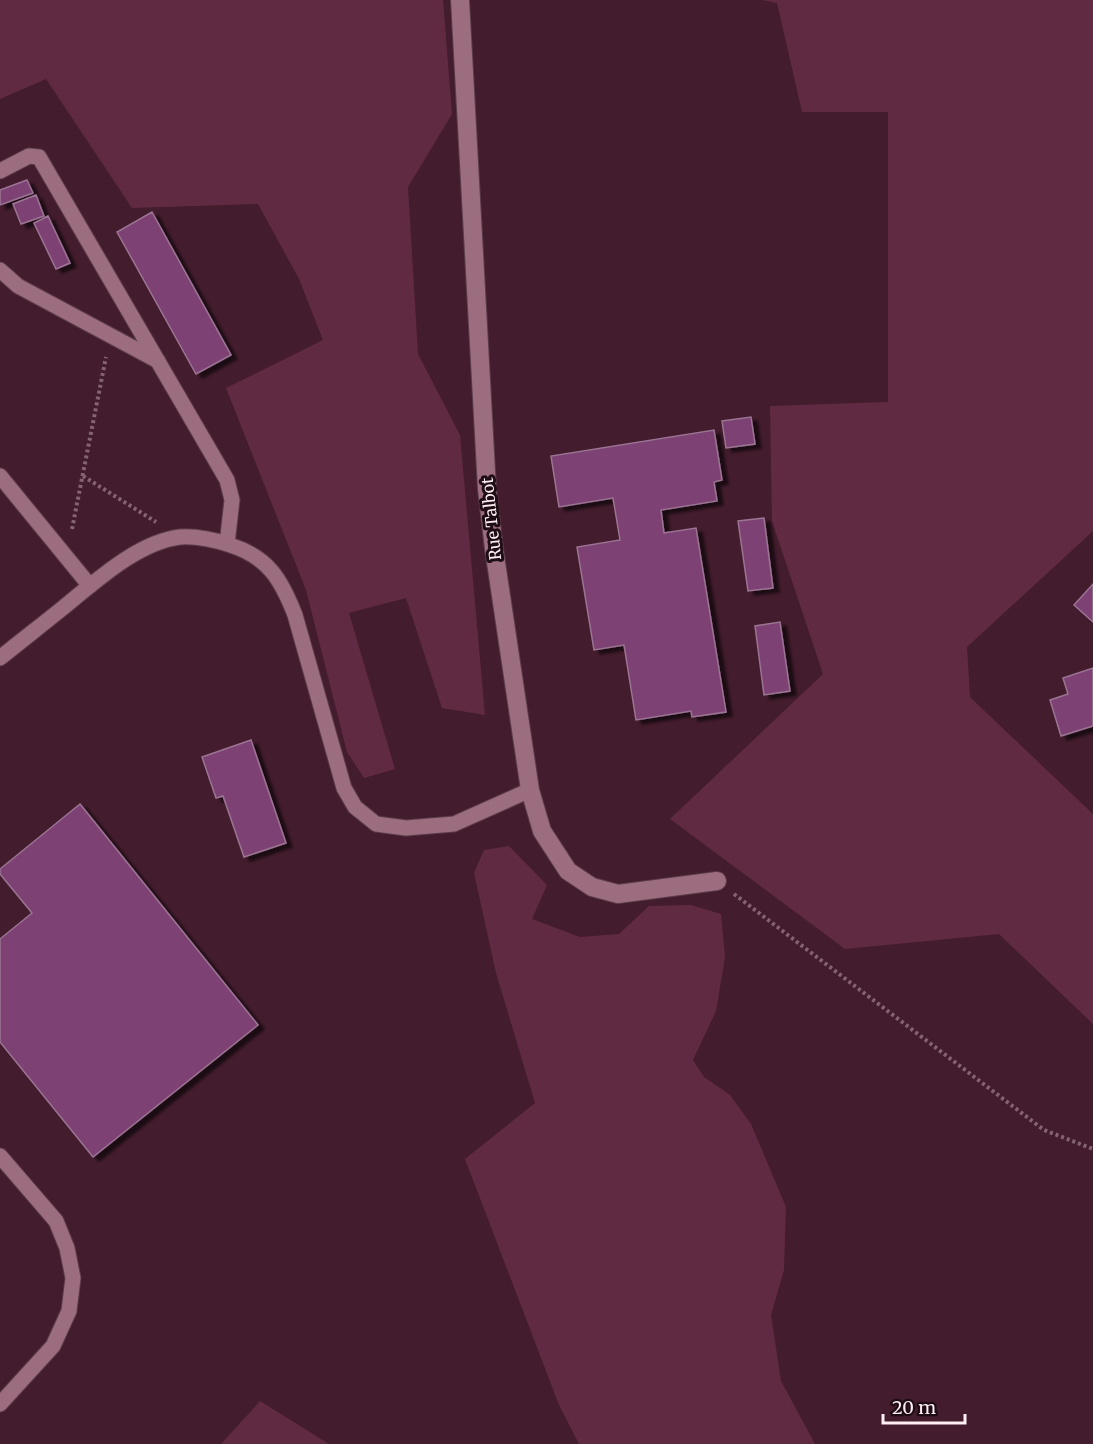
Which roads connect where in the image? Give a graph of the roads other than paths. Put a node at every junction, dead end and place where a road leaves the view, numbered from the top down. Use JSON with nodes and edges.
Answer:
{"nodes":[{"id":1,"x":460,"y":0,"type":"edge"},
{"id":2,"x":0,"y":171,"type":"edge"},
{"id":3,"x":0,"y":270,"type":"edge"},
{"id":4,"x":158,"y":361,"type":"junction"},
{"id":5,"x":0,"y":476,"type":"edge"},
{"id":6,"x":227,"y":544,"type":"junction"},
{"id":7,"x":90,"y":586,"type":"junction"},
{"id":8,"x":0,"y":658,"type":"edge"},
{"id":9,"x":530,"y":790,"type":"junction"},
{"id":10,"x":717,"y":881,"type":"road end"},
{"id":11,"x":0,"y":1156,"type":"edge"},
{"id":12,"x":0,"y":1404,"type":"edge"}],
"edges":[{"from":1,"to":9,"type":"street","name":"Rue Talbot"},
{"from":2,"to":4,"type":"lane"},
{"from":3,"to":4,"type":"lane"},
{"from":4,"to":6,"type":"lane"},
{"from":5,"to":7,"type":"lane"},
{"from":6,"to":7,"type":"lane"},
{"from":6,"to":9,"type":"lane"},
{"from":7,"to":8,"type":"lane"},
{"from":9,"to":10,"type":"street","name":"Rue Talbot"},
{"from":11,"to":12,"type":"lane"}]}
